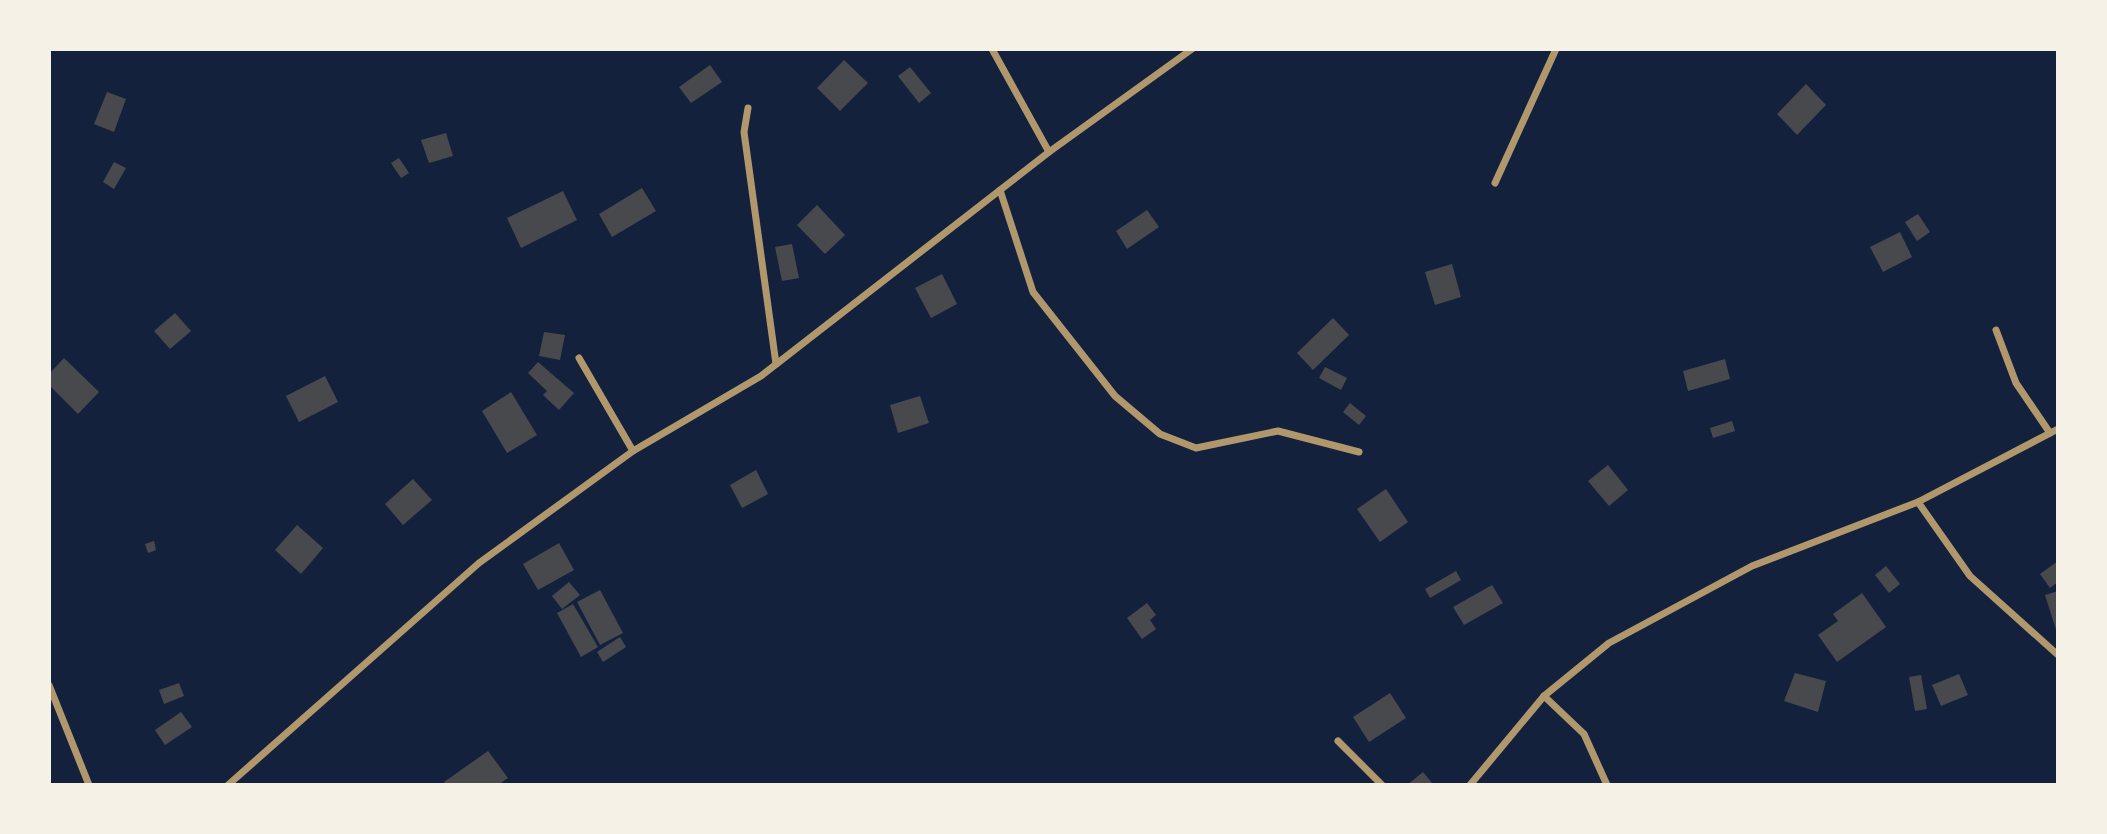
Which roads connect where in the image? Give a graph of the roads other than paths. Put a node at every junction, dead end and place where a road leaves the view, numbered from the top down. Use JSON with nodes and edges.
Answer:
{"nodes":[{"id":1,"x":992,"y":49,"type":"edge"},
{"id":2,"x":1192,"y":49,"type":"edge"},
{"id":3,"x":1556,"y":49,"type":"edge"},
{"id":4,"x":748,"y":108,"type":"dead end"},
{"id":5,"x":1049,"y":152,"type":"junction"},
{"id":6,"x":1495,"y":183,"type":"dead end"},
{"id":7,"x":1000,"y":190,"type":"junction"},
{"id":8,"x":1996,"y":330,"type":"dead end"},
{"id":9,"x":579,"y":358,"type":"dead end"},
{"id":10,"x":776,"y":364,"type":"junction"},
{"id":11,"x":2058,"y":429,"type":"edge"},
{"id":12,"x":2050,"y":433,"type":"junction"},
{"id":13,"x":633,"y":451,"type":"junction"},
{"id":14,"x":1359,"y":452,"type":"dead end"},
{"id":15,"x":1918,"y":502,"type":"junction"},
{"id":16,"x":2058,"y":655,"type":"edge"},
{"id":17,"x":49,"y":685,"type":"edge"},
{"id":18,"x":1544,"y":696,"type":"junction"},
{"id":19,"x":1338,"y":741,"type":"dead end"},
{"id":20,"x":89,"y":785,"type":"edge"},
{"id":21,"x":228,"y":785,"type":"edge"},
{"id":22,"x":1382,"y":785,"type":"edge"},
{"id":23,"x":1469,"y":785,"type":"edge"},
{"id":24,"x":1607,"y":785,"type":"edge"}],
"edges":[{"from":1,"to":5,"type":"street"},
{"from":2,"to":5,"type":"street"},
{"from":3,"to":6,"type":"street"},
{"from":4,"to":10,"type":"street"},
{"from":5,"to":7,"type":"street"},
{"from":7,"to":10,"type":"street"},
{"from":7,"to":14,"type":"street"},
{"from":8,"to":12,"type":"street"},
{"from":9,"to":13,"type":"street"},
{"from":10,"to":13,"type":"street"},
{"from":11,"to":12,"type":"street"},
{"from":12,"to":15,"type":"street"},
{"from":13,"to":21,"type":"street"},
{"from":15,"to":16,"type":"street"},
{"from":15,"to":18,"type":"street"},
{"from":17,"to":20,"type":"street"},
{"from":18,"to":23,"type":"street"},
{"from":18,"to":24,"type":"street"},
{"from":19,"to":22,"type":"street"}]}
